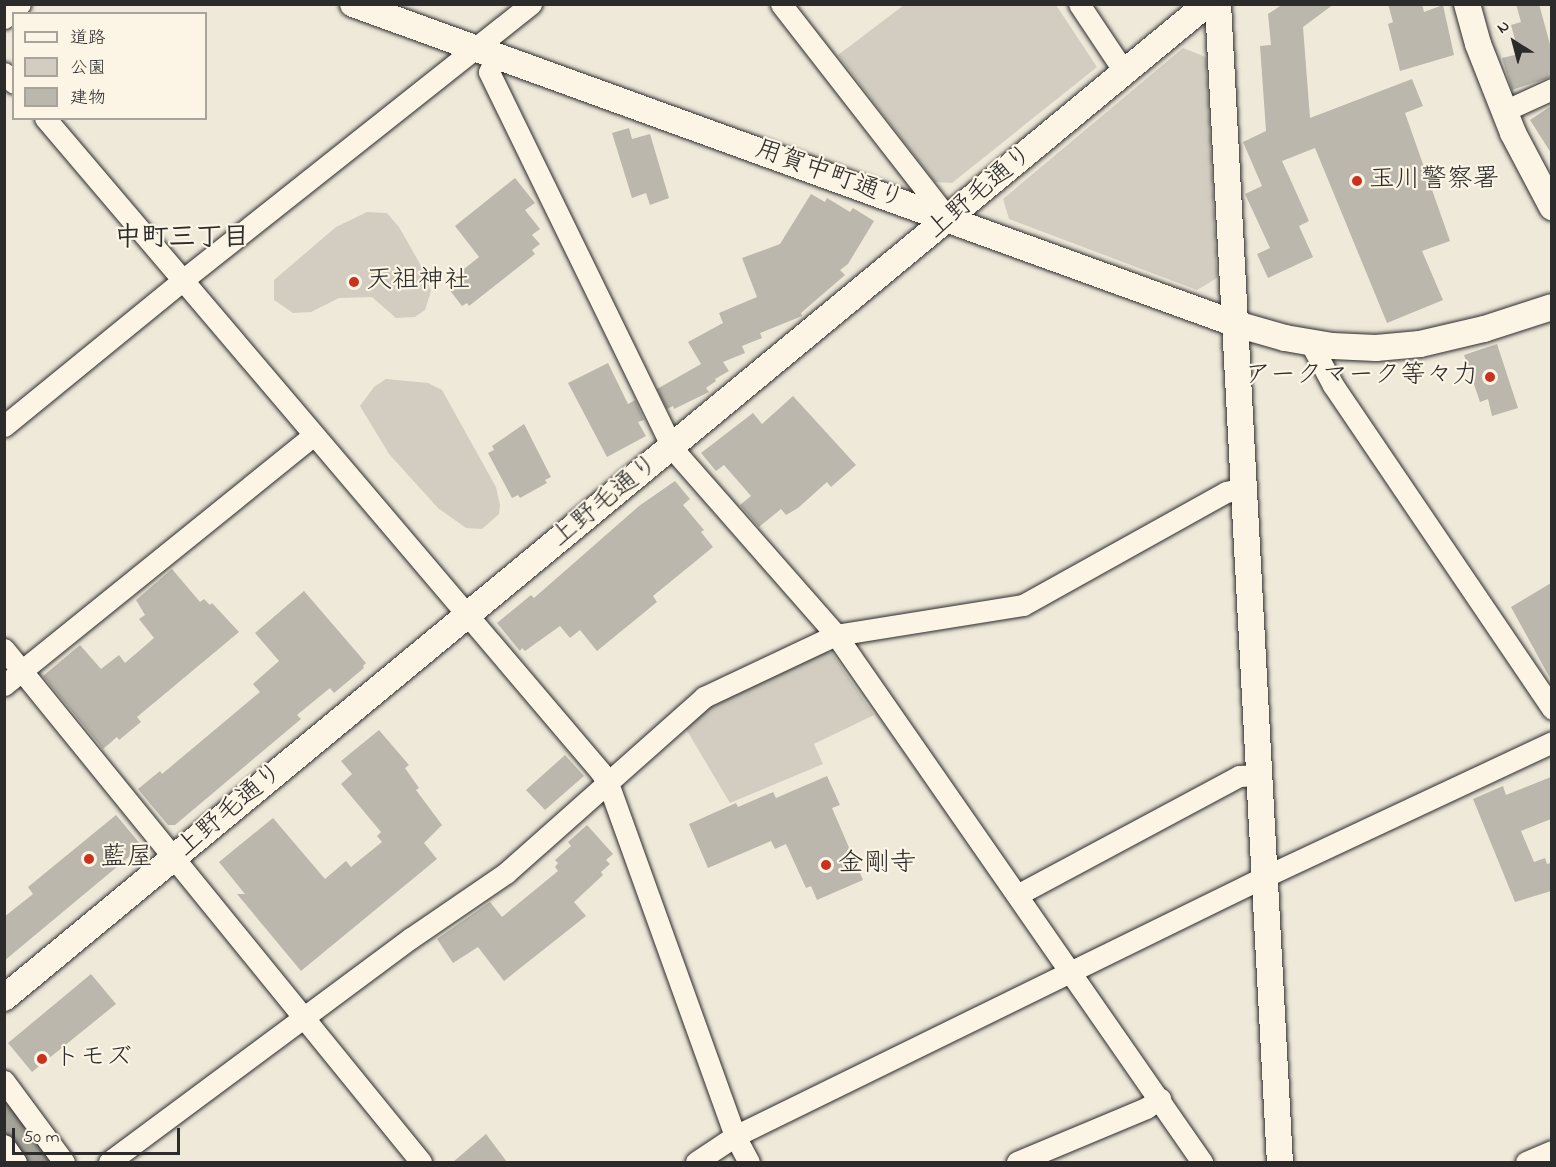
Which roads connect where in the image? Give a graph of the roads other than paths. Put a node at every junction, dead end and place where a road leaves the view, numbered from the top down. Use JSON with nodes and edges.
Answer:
{"nodes":[{"id":1,"x":20,"y":4,"type":"edge"},
{"id":2,"x":354,"y":4,"type":"edge"},
{"id":3,"x":531,"y":4,"type":"edge"},
{"id":4,"x":781,"y":4,"type":"edge"},
{"id":5,"x":1079,"y":4,"type":"edge"},
{"id":6,"x":1207,"y":4,"type":"edge"},
{"id":7,"x":1218,"y":4,"type":"edge"},
{"id":8,"x":1467,"y":4,"type":"edge"},
{"id":9,"x":4,"y":18,"type":"edge"},
{"id":10,"x":487,"y":51,"type":"junction"},
{"id":11,"x":1125,"y":73,"type":"junction"},
{"id":12,"x":1551,"y":89,"type":"edge"},
{"id":13,"x":1504,"y":111,"type":"junction"},
{"id":14,"x":47,"y":120,"type":"edge"},
{"id":15,"x":1551,"y":207,"type":"edge"},
{"id":16,"x":949,"y":220,"type":"junction"},
{"id":17,"x":184,"y":279,"type":"junction"},
{"id":18,"x":1551,"y":307,"type":"edge"},
{"id":19,"x":1236,"y":324,"type":"junction"},
{"id":20,"x":1311,"y":344,"type":"junction"},
{"id":21,"x":4,"y":426,"type":"edge"},
{"id":22,"x":313,"y":436,"type":"junction"},
{"id":23,"x":672,"y":448,"type":"junction"},
{"id":24,"x":1244,"y":488,"type":"junction"},
{"id":25,"x":467,"y":615,"type":"junction"},
{"id":26,"x":837,"y":635,"type":"junction"},
{"id":27,"x":4,"y":649,"type":"edge"},
{"id":28,"x":22,"y":670,"type":"junction"},
{"id":29,"x":4,"y":685,"type":"edge"},
{"id":30,"x":1551,"y":709,"type":"edge"},
{"id":31,"x":1551,"y":742,"type":"edge"},
{"id":32,"x":1259,"y":776,"type":"junction"},
{"id":33,"x":608,"y":783,"type":"junction"},
{"id":34,"x":174,"y":858,"type":"junction"},
{"id":35,"x":1264,"y":877,"type":"junction"},
{"id":36,"x":1017,"y":895,"type":"junction"},
{"id":37,"x":1071,"y":972,"type":"junction"},
{"id":38,"x":4,"y":998,"type":"edge"},
{"id":39,"x":304,"y":1017,"type":"junction"},
{"id":40,"x":4,"y":1081,"type":"edge"},
{"id":41,"x":1160,"y":1099,"type":"junction"},
{"id":42,"x":735,"y":1136,"type":"junction"},
{"id":43,"x":4,"y":1145,"type":"edge"},
{"id":44,"x":1551,"y":1151,"type":"edge"},
{"id":45,"x":16,"y":1162,"type":"edge"},
{"id":46,"x":64,"y":1162,"type":"edge"},
{"id":47,"x":109,"y":1162,"type":"edge"},
{"id":48,"x":421,"y":1162,"type":"edge"},
{"id":49,"x":696,"y":1162,"type":"edge"},
{"id":50,"x":749,"y":1162,"type":"edge"},
{"id":51,"x":1017,"y":1162,"type":"edge"},
{"id":52,"x":1202,"y":1162,"type":"edge"},
{"id":53,"x":1280,"y":1162,"type":"edge"},
{"id":54,"x":1526,"y":1162,"type":"edge"}],
"edges":[{"from":1,"to":9,"type":"street"},
{"from":2,"to":10,"type":"street","name":"用賀中町通り"},
{"from":3,"to":10,"type":"street"},
{"from":4,"to":16,"type":"street"},
{"from":5,"to":11,"type":"street"},
{"from":6,"to":11,"type":"street","name":"上野毛通り"},
{"from":7,"to":19,"type":"street"},
{"from":8,"to":13,"type":"street"},
{"from":10,"to":16,"type":"street","name":"用賀中町通り"},
{"from":10,"to":17,"type":"street"},
{"from":10,"to":23,"type":"street"},
{"from":11,"to":16,"type":"street","name":"上野毛通り"},
{"from":12,"to":13,"type":"street"},
{"from":13,"to":15,"type":"street"},
{"from":14,"to":17,"type":"street"},
{"from":16,"to":19,"type":"street","name":"用賀中町通り"},
{"from":16,"to":23,"type":"street","name":"上野毛通り"},
{"from":17,"to":21,"type":"street"},
{"from":17,"to":22,"type":"street"},
{"from":18,"to":20,"type":"street","name":"用賀中町通り"},
{"from":19,"to":20,"type":"street","name":"用賀中町通り"},
{"from":19,"to":24,"type":"street"},
{"from":20,"to":30,"type":"street"},
{"from":22,"to":25,"type":"street"},
{"from":22,"to":28,"type":"street"},
{"from":23,"to":25,"type":"street","name":"上野毛通り"},
{"from":23,"to":26,"type":"street"},
{"from":24,"to":26,"type":"street"},
{"from":24,"to":32,"type":"street"},
{"from":25,"to":33,"type":"street"},
{"from":25,"to":34,"type":"street","name":"上野毛通り"},
{"from":26,"to":33,"type":"street"},
{"from":26,"to":36,"type":"street"},
{"from":27,"to":28,"type":"street"},
{"from":28,"to":29,"type":"street"},
{"from":28,"to":34,"type":"street"},
{"from":31,"to":35,"type":"street"},
{"from":32,"to":35,"type":"street"},
{"from":32,"to":36,"type":"street"},
{"from":33,"to":39,"type":"street"},
{"from":33,"to":42,"type":"street"},
{"from":34,"to":38,"type":"street","name":"上野毛通り"},
{"from":34,"to":39,"type":"street"},
{"from":35,"to":37,"type":"street"},
{"from":35,"to":53,"type":"street"},
{"from":36,"to":37,"type":"street"},
{"from":37,"to":41,"type":"street"},
{"from":37,"to":42,"type":"street"},
{"from":39,"to":47,"type":"street"},
{"from":39,"to":48,"type":"street"},
{"from":40,"to":46,"type":"street"},
{"from":41,"to":51,"type":"street"},
{"from":41,"to":52,"type":"street"},
{"from":42,"to":49,"type":"street"},
{"from":42,"to":50,"type":"street"},
{"from":43,"to":45,"type":"street"},
{"from":44,"to":54,"type":"street"}]}
